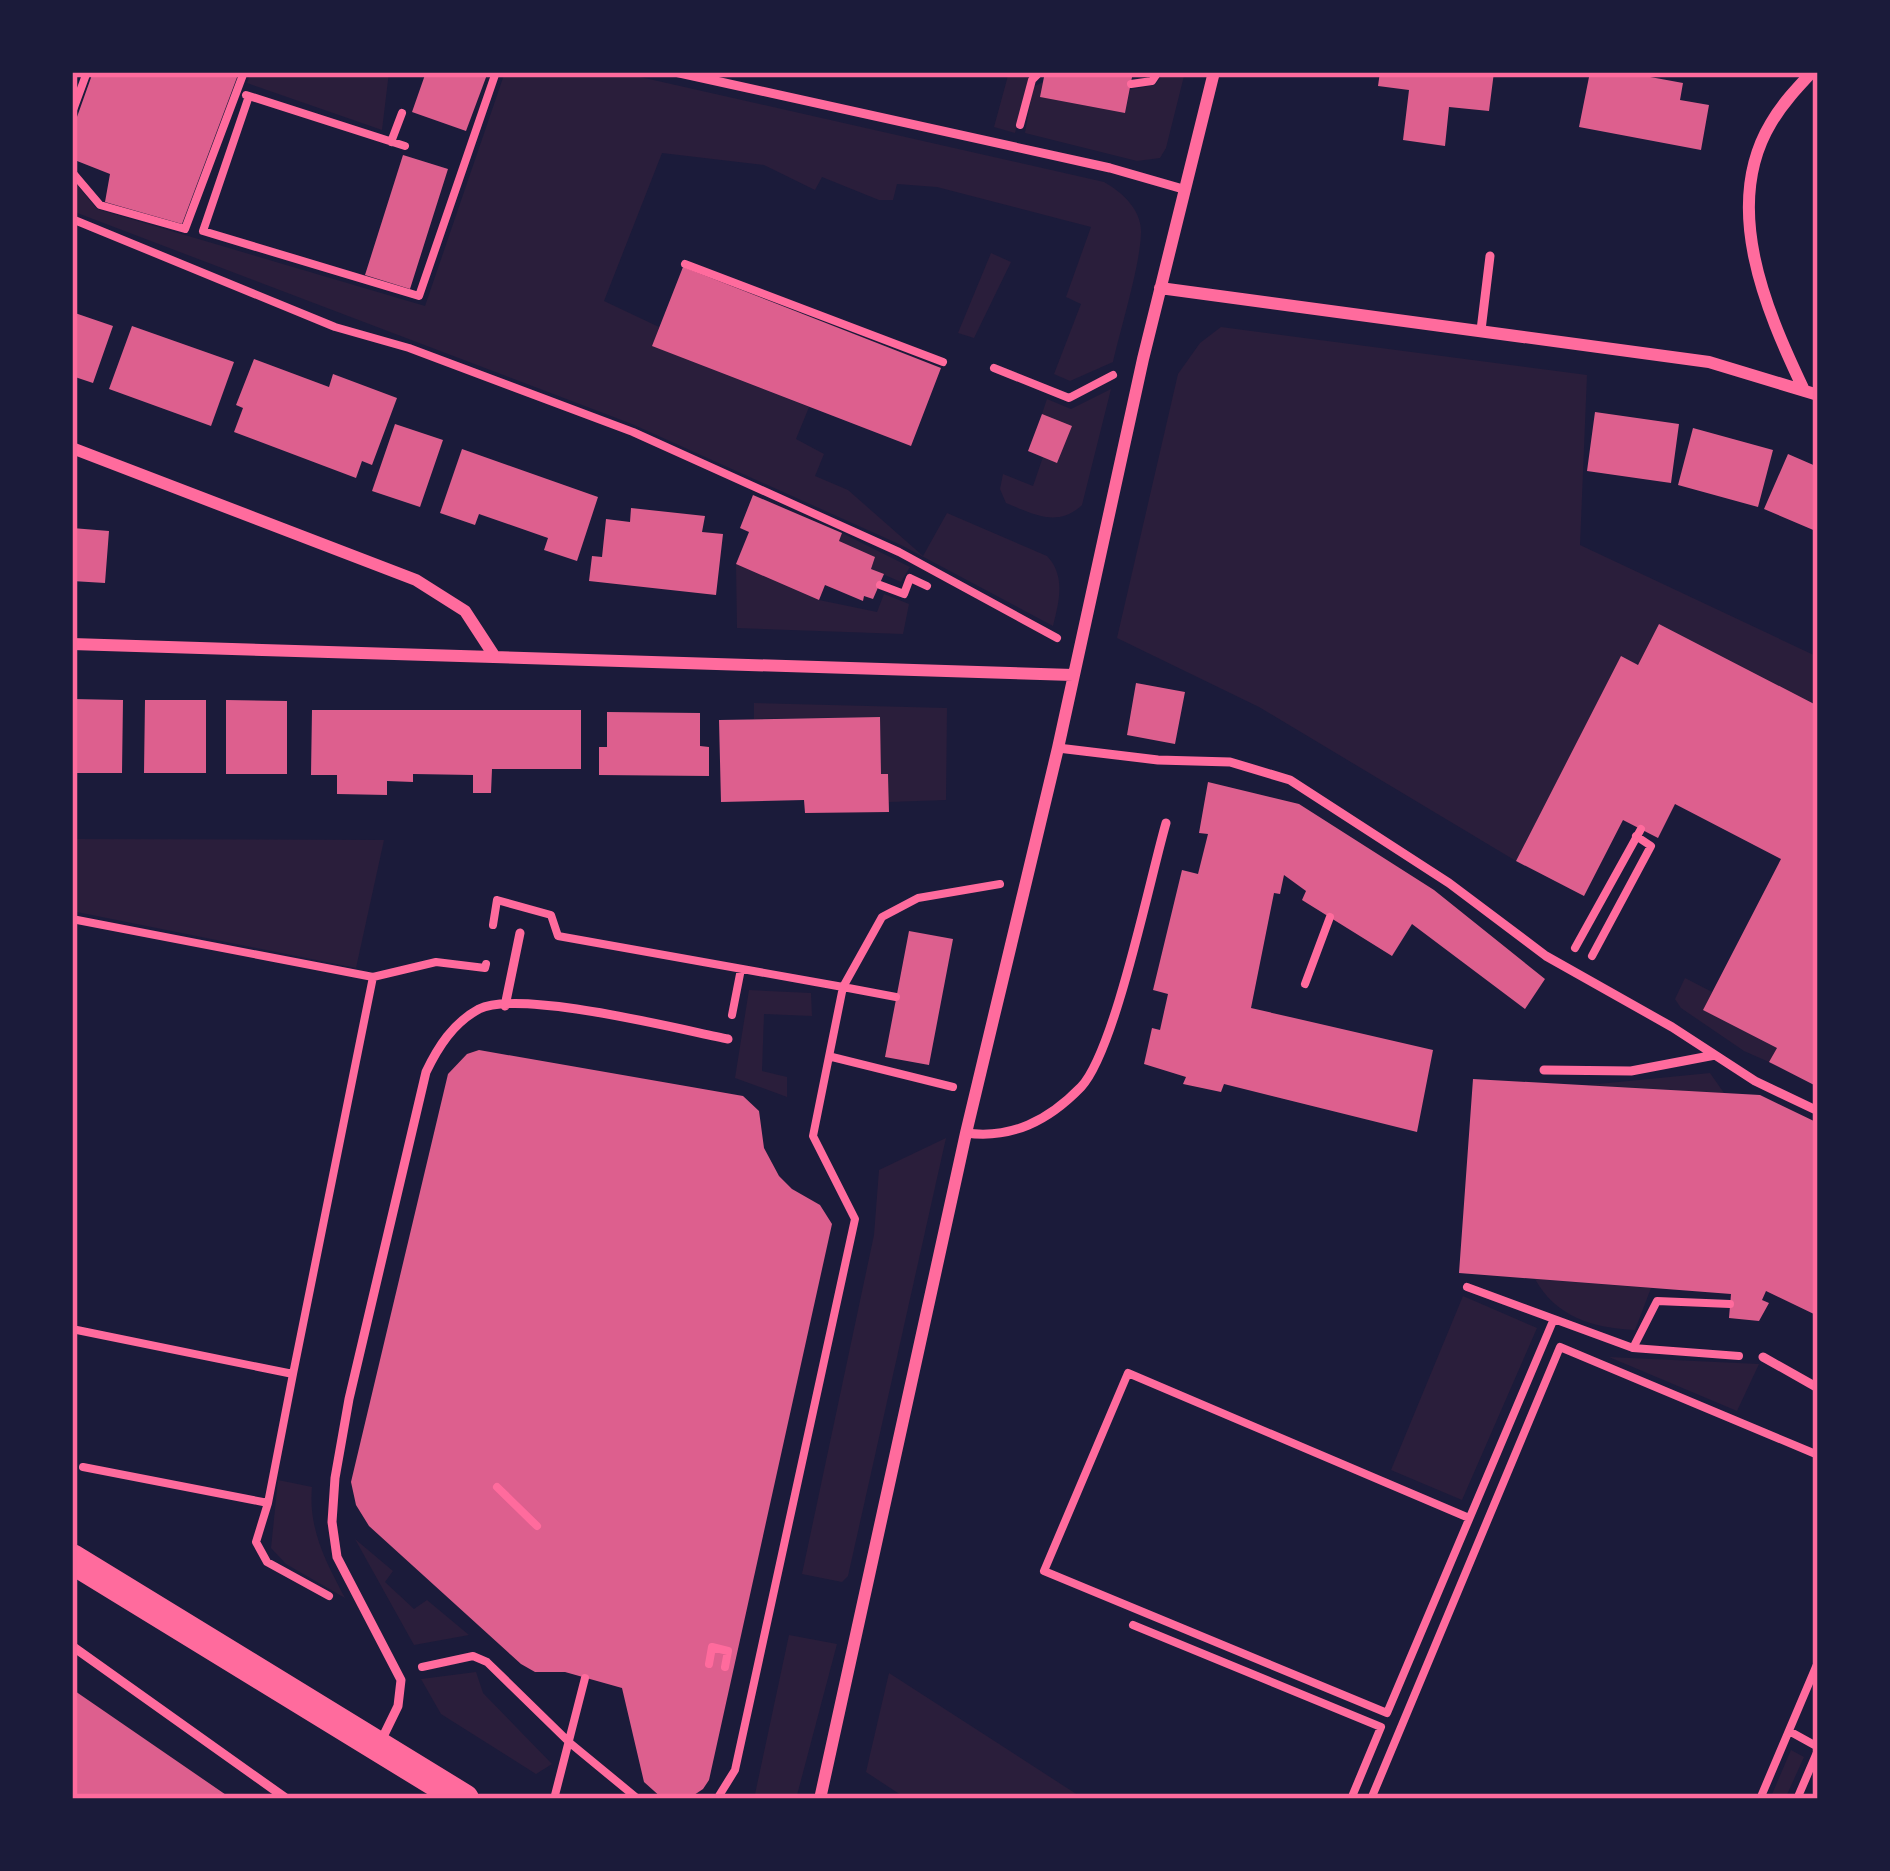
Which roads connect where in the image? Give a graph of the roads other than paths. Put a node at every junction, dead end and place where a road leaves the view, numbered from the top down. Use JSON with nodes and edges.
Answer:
{"nodes":[{"id":1,"x":676,"y":72,"type":"edge"},
{"id":2,"x":1214,"y":72,"type":"edge"},
{"id":3,"x":1812,"y":72,"type":"edge"},
{"id":4,"x":1183,"y":189,"type":"junction"},
{"id":5,"x":1490,"y":256,"type":"dead end"},
{"id":6,"x":1160,"y":288,"type":"junction"},
{"id":7,"x":1480,"y":330,"type":"junction"},
{"id":8,"x":1803,"y":388,"type":"junction"},
{"id":9,"x":1818,"y":395,"type":"edge"},
{"id":10,"x":72,"y":448,"type":"edge"},
{"id":11,"x":72,"y":644,"type":"edge"},
{"id":12,"x":495,"y":657,"type":"junction"},
{"id":13,"x":1073,"y":675,"type":"junction"},
{"id":14,"x":1058,"y":748,"type":"junction"},
{"id":15,"x":1166,"y":823,"type":"dead end"},
{"id":16,"x":520,"y":933,"type":"dead end"},
{"id":17,"x":505,"y":1006,"type":"junction"},
{"id":18,"x":728,"y":1039,"type":"road end"},
{"id":19,"x":1715,"y":1055,"type":"junction"},
{"id":20,"x":1544,"y":1070,"type":"dead end"},
{"id":21,"x":1818,"y":1111,"type":"edge"},
{"id":22,"x":966,"y":1132,"type":"junction"},
{"id":23,"x":1763,"y":1357,"type":"road end"},
{"id":24,"x":1818,"y":1388,"type":"edge"},
{"id":25,"x":72,"y":1559,"type":"edge"},
{"id":26,"x":72,"y":1646,"type":"edge"},
{"id":27,"x":378,"y":1748,"type":"junction"},
{"id":28,"x":287,"y":1799,"type":"edge"},
{"id":29,"x":464,"y":1799,"type":"edge"},
{"id":30,"x":820,"y":1799,"type":"edge"}],
"edges":[{"from":1,"to":4,"type":"lane"},
{"from":2,"to":4,"type":"street"},
{"from":3,"to":8,"type":"street"},
{"from":4,"to":6,"type":"street"},
{"from":5,"to":7,"type":"lane"},
{"from":6,"to":7,"type":"street"},
{"from":6,"to":13,"type":"street"},
{"from":7,"to":8,"type":"street"},
{"from":8,"to":9,"type":"street"},
{"from":10,"to":12,"type":"street"},
{"from":11,"to":12,"type":"street"},
{"from":12,"to":13,"type":"street"},
{"from":13,"to":14,"type":"street"},
{"from":14,"to":19,"type":"lane"},
{"from":14,"to":22,"type":"street"},
{"from":15,"to":22,"type":"lane"},
{"from":16,"to":17,"type":"lane"},
{"from":17,"to":18,"type":"lane"},
{"from":17,"to":27,"type":"lane"},
{"from":19,"to":20,"type":"lane"},
{"from":19,"to":21,"type":"lane"},
{"from":22,"to":30,"type":"street"},
{"from":23,"to":24,"type":"lane"},
{"from":25,"to":27,"type":"main road"},
{"from":26,"to":28,"type":"lane"},
{"from":27,"to":29,"type":"main road"}]}
